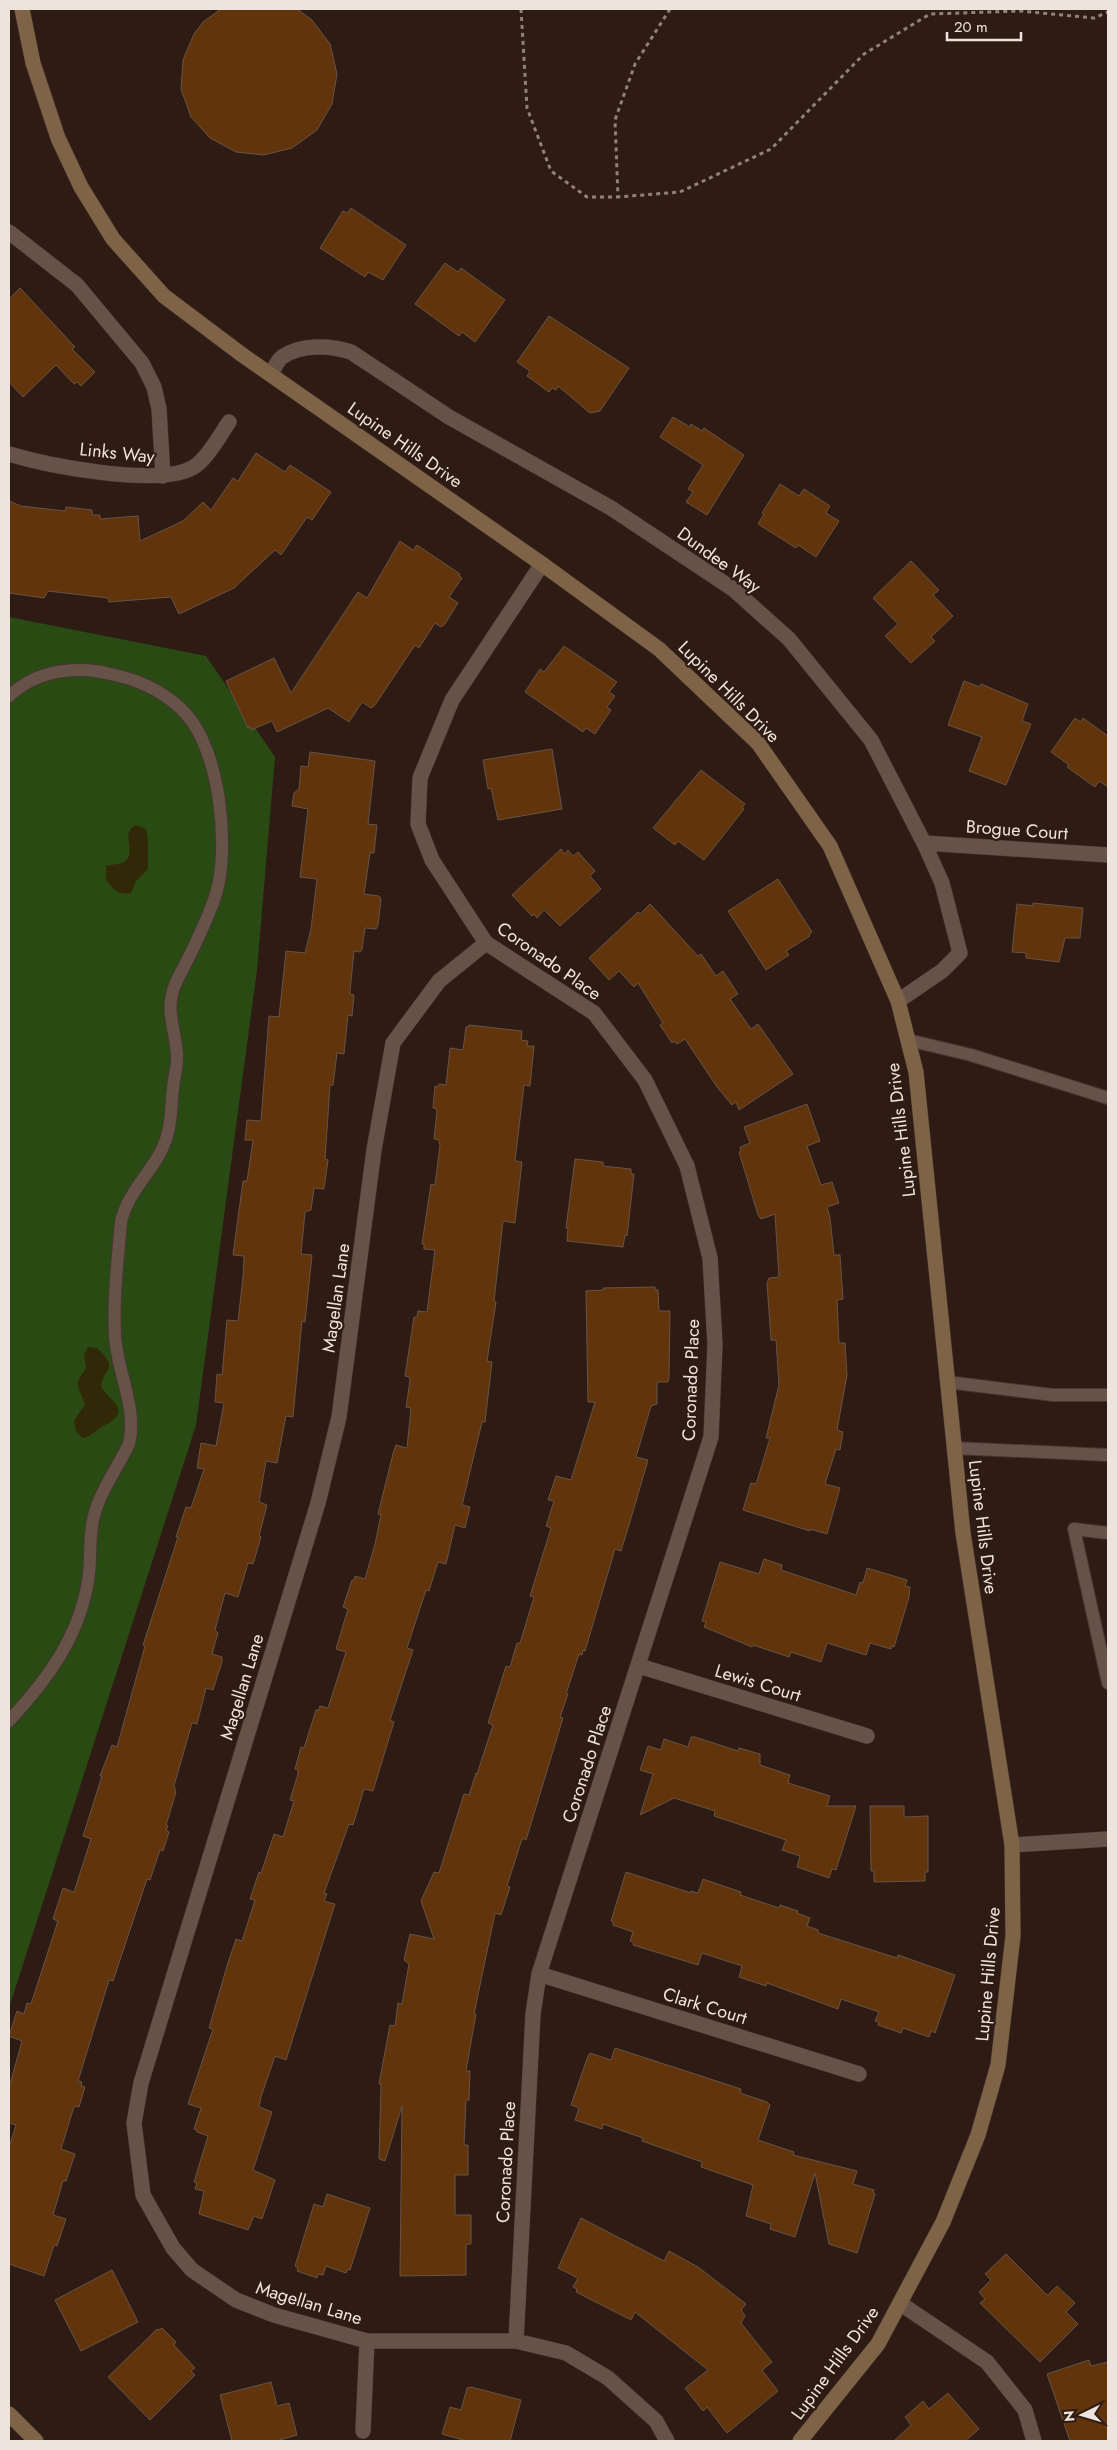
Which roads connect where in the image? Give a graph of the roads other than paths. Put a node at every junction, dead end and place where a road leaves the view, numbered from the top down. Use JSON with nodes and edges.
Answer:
{"nodes":[{"id":1,"x":22,"y":9,"type":"edge"},
{"id":2,"x":9,"y":232,"type":"edge"},
{"id":3,"x":271,"y":374,"type":"junction"},
{"id":4,"x":228,"y":422,"type":"dead end"},
{"id":5,"x":9,"y":454,"type":"edge"},
{"id":6,"x":163,"y":476,"type":"junction"},
{"id":7,"x":542,"y":564,"type":"junction"},
{"id":8,"x":9,"y":696,"type":"edge"},
{"id":9,"x":924,"y":843,"type":"junction"},
{"id":10,"x":1108,"y":855,"type":"edge"},
{"id":11,"x":486,"y":943,"type":"junction"},
{"id":12,"x":898,"y":1000,"type":"junction"},
{"id":13,"x":908,"y":1040,"type":"junction"},
{"id":14,"x":1108,"y":1098,"type":"edge"},
{"id":15,"x":947,"y":1382,"type":"junction"},
{"id":16,"x":1108,"y":1395,"type":"edge"},
{"id":17,"x":954,"y":1448,"type":"junction"},
{"id":18,"x":1108,"y":1455,"type":"edge"},
{"id":19,"x":1108,"y":1533,"type":"edge"},
{"id":20,"x":1103,"y":1632,"type":"edge"},
{"id":21,"x":638,"y":1666,"type":"junction"},
{"id":22,"x":1108,"y":1683,"type":"edge"},
{"id":23,"x":9,"y":1721,"type":"edge"},
{"id":24,"x":866,"y":1736,"type":"dead end"},
{"id":25,"x":1108,"y":1839,"type":"edge"},
{"id":26,"x":1012,"y":1845,"type":"junction"},
{"id":27,"x":539,"y":1974,"type":"junction"},
{"id":28,"x":859,"y":2074,"type":"dead end"},
{"id":29,"x":901,"y":2304,"type":"junction"},
{"id":30,"x":367,"y":2340,"type":"junction"},
{"id":31,"x":516,"y":2341,"type":"junction"},
{"id":32,"x":9,"y":2414,"type":"edge"},
{"id":33,"x":363,"y":2431,"type":"dead end"},
{"id":34,"x":36,"y":2441,"type":"edge"},
{"id":35,"x":667,"y":2441,"type":"edge"},
{"id":36,"x":800,"y":2441,"type":"edge"},
{"id":37,"x":1034,"y":2441,"type":"edge"}],
"edges":[{"from":1,"to":3,"type":"street","name":"Lupine Hills Drive"},
{"from":2,"to":6,"type":"street"},
{"from":3,"to":7,"type":"street","name":"Lupine Hills Drive"},
{"from":3,"to":9,"type":"street","name":"Dundee Way"},
{"from":4,"to":6,"type":"street","name":"Links Way"},
{"from":5,"to":6,"type":"street","name":"Links Way"},
{"from":7,"to":11,"type":"street","name":"Coronado Place"},
{"from":7,"to":12,"type":"street","name":"Lupine Hills Drive"},
{"from":8,"to":23,"type":"lane"},
{"from":9,"to":10,"type":"street","name":"Brogue Court"},
{"from":9,"to":12,"type":"street","name":"Dundee Way"},
{"from":11,"to":21,"type":"street","name":"Coronado Place"},
{"from":11,"to":30,"type":"street","name":"Magellan Lane"},
{"from":12,"to":13,"type":"street","name":"Lupine Hills Drive"},
{"from":13,"to":14,"type":"lane"},
{"from":13,"to":15,"type":"street","name":"Lupine Hills Drive"},
{"from":15,"to":16,"type":"lane"},
{"from":15,"to":17,"type":"street","name":"Lupine Hills Drive"},
{"from":17,"to":18,"type":"lane"},
{"from":17,"to":26,"type":"street","name":"Lupine Hills Drive"},
{"from":19,"to":20,"type":"lane"},
{"from":20,"to":22,"type":"lane"},
{"from":21,"to":24,"type":"street","name":"Lewis Court"},
{"from":21,"to":27,"type":"street","name":"Coronado Place"},
{"from":25,"to":26,"type":"street"},
{"from":26,"to":29,"type":"street","name":"Lupine Hills Drive"},
{"from":27,"to":28,"type":"street","name":"Clark Court"},
{"from":27,"to":31,"type":"street","name":"Coronado Place"},
{"from":29,"to":36,"type":"street","name":"Lupine Hills Drive"},
{"from":29,"to":37,"type":"street"},
{"from":30,"to":31,"type":"street","name":"Magellan Lane"},
{"from":30,"to":33,"type":"street","name":"Magellan Lane"},
{"from":31,"to":35,"type":"street","name":"Magellan Lane"},
{"from":32,"to":34,"type":"street"}]}
